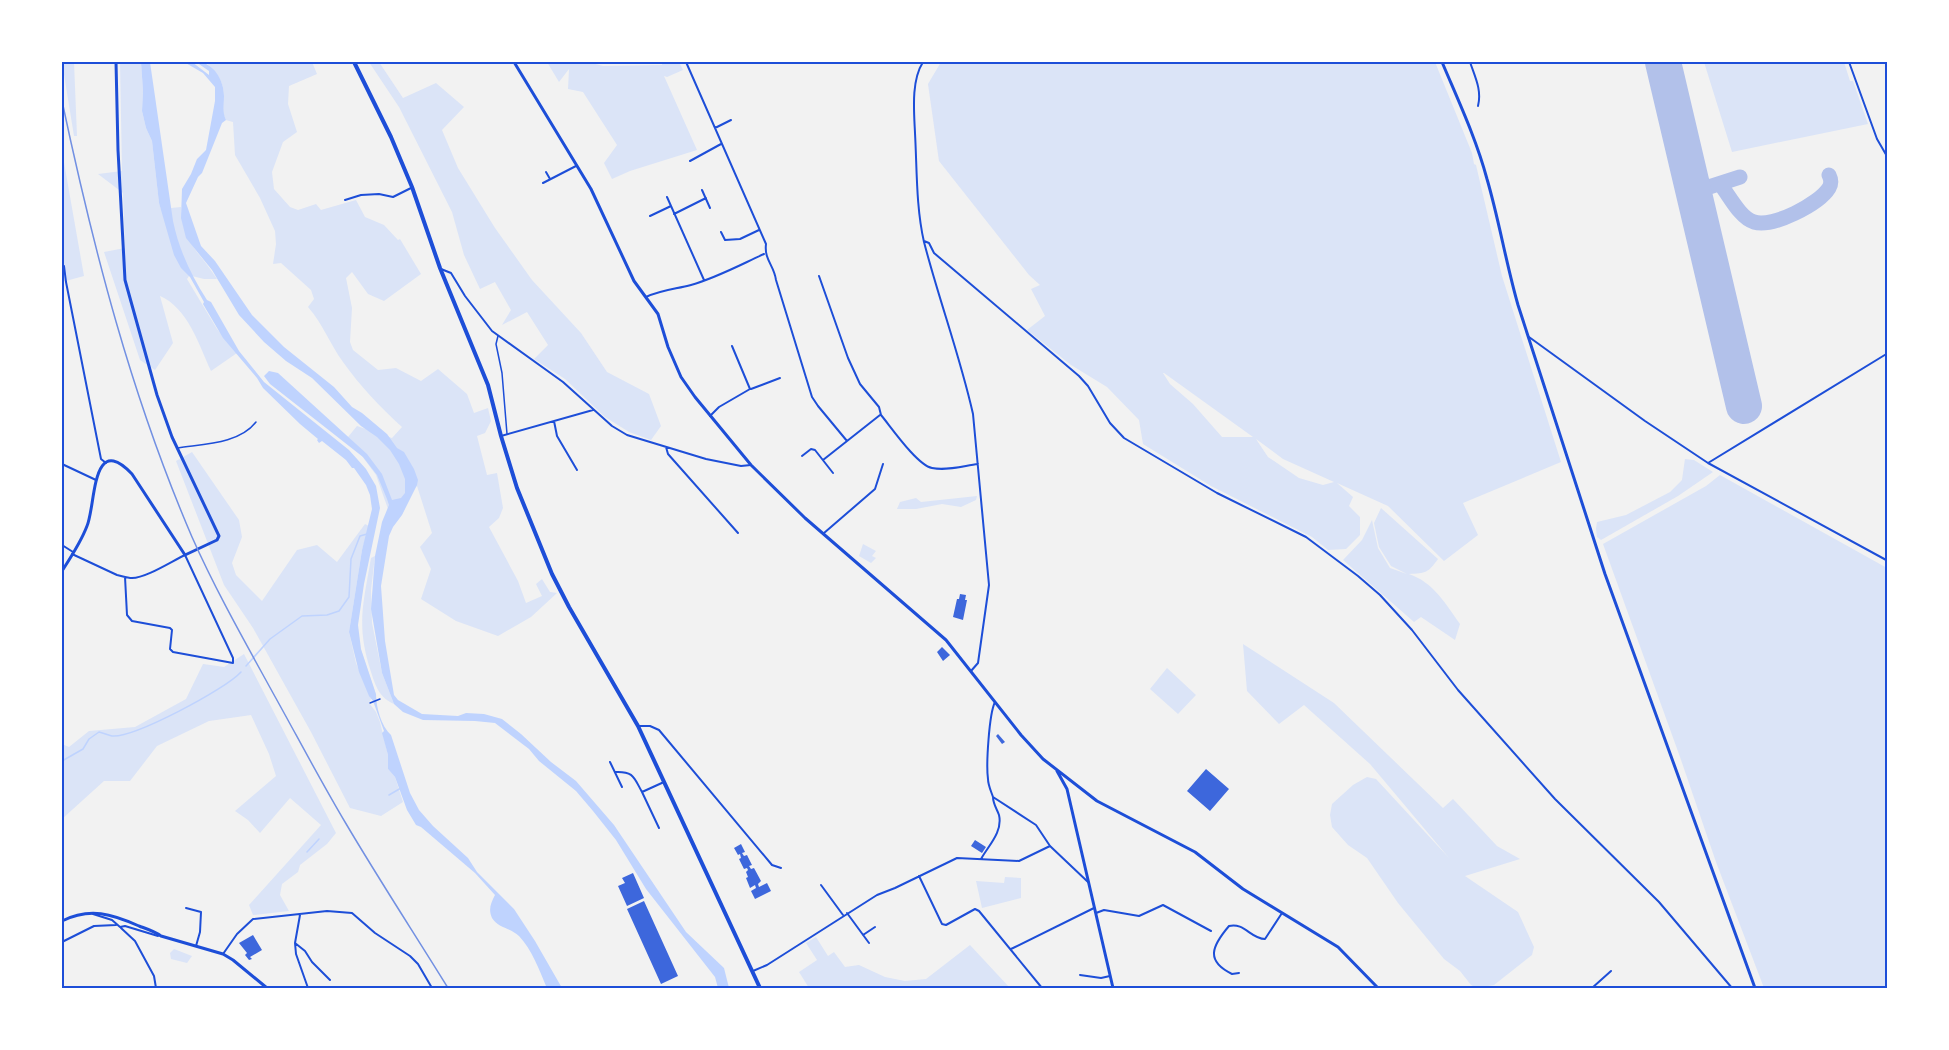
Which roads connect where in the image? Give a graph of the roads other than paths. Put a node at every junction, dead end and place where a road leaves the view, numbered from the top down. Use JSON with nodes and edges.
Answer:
{"nodes":[{"id":1,"x":116,"y":62,"type":"edge"},
{"id":2,"x":354,"y":62,"type":"edge"},
{"id":3,"x":514,"y":62,"type":"edge"},
{"id":4,"x":686,"y":62,"type":"edge"},
{"id":5,"x":923,"y":62,"type":"edge"},
{"id":6,"x":1442,"y":62,"type":"edge"},
{"id":7,"x":1470,"y":62,"type":"edge"},
{"id":8,"x":1849,"y":62,"type":"edge"},
{"id":9,"x":1478,"y":106,"type":"dead end"},
{"id":10,"x":731,"y":120,"type":"dead end"},
{"id":11,"x":715,"y":128,"type":"junction"},
{"id":12,"x":722,"y":143,"type":"junction"},
{"id":13,"x":1887,"y":158,"type":"edge"},
{"id":14,"x":690,"y":161,"type":"dead end"},
{"id":15,"x":576,"y":166,"type":"junction"},
{"id":16,"x":546,"y":172,"type":"dead end"},
{"id":17,"x":550,"y":179,"type":"junction"},
{"id":18,"x":543,"y":183,"type":"dead end"},
{"id":19,"x":412,"y":187,"type":"junction"},
{"id":20,"x":702,"y":190,"type":"dead end"},
{"id":21,"x":667,"y":197,"type":"dead end"},
{"id":22,"x":706,"y":198,"type":"junction"},
{"id":23,"x":345,"y":200,"type":"dead end"},
{"id":24,"x":671,"y":207,"type":"junction"},
{"id":25,"x":710,"y":207,"type":"dead end"},
{"id":26,"x":674,"y":214,"type":"junction"},
{"id":27,"x":650,"y":216,"type":"dead end"},
{"id":28,"x":759,"y":230,"type":"junction"},
{"id":29,"x":721,"y":232,"type":"dead end"},
{"id":30,"x":924,"y":241,"type":"junction"},
{"id":31,"x":764,"y":254,"type":"junction"},
{"id":32,"x":64,"y":266,"type":"dead end"},
{"id":33,"x":440,"y":268,"type":"junction"},
{"id":34,"x":819,"y":276,"type":"dead end"},
{"id":35,"x":704,"y":280,"type":"junction"},
{"id":36,"x":646,"y":297,"type":"junction"},
{"id":37,"x":498,"y":336,"type":"junction"},
{"id":38,"x":1528,"y":337,"type":"junction"},
{"id":39,"x":732,"y":346,"type":"dead end"},
{"id":40,"x":1887,"y":353,"type":"edge"},
{"id":41,"x":780,"y":378,"type":"dead end"},
{"id":42,"x":750,"y":389,"type":"junction"},
{"id":43,"x":595,"y":410,"type":"junction"},
{"id":44,"x":880,"y":415,"type":"junction"},
{"id":45,"x":710,"y":416,"type":"junction"},
{"id":46,"x":256,"y":422,"type":"dead end"},
{"id":47,"x":554,"y":422,"type":"junction"},
{"id":48,"x":507,"y":434,"type":"junction"},
{"id":49,"x":501,"y":436,"type":"junction"},
{"id":50,"x":847,"y":441,"type":"junction"},
{"id":51,"x":666,"y":447,"type":"junction"},
{"id":52,"x":177,"y":448,"type":"junction"},
{"id":53,"x":802,"y":456,"type":"dead end"},
{"id":54,"x":824,"y":460,"type":"junction"},
{"id":55,"x":106,"y":463,"type":"junction"},
{"id":56,"x":1708,"y":463,"type":"junction"},
{"id":57,"x":62,"y":464,"type":"edge"},
{"id":58,"x":883,"y":464,"type":"dead end"},
{"id":59,"x":978,"y":464,"type":"junction"},
{"id":60,"x":751,"y":465,"type":"junction"},
{"id":61,"x":577,"y":470,"type":"dead end"},
{"id":62,"x":833,"y":473,"type":"dead end"},
{"id":63,"x":96,"y":480,"type":"junction"},
{"id":64,"x":738,"y":533,"type":"dead end"},
{"id":65,"x":823,"y":534,"type":"junction"},
{"id":66,"x":62,"y":545,"type":"edge"},
{"id":67,"x":73,"y":553,"type":"junction"},
{"id":68,"x":187,"y":554,"type":"junction"},
{"id":69,"x":1887,"y":561,"type":"edge"},
{"id":70,"x":62,"y":571,"type":"edge"},
{"id":71,"x":125,"y":577,"type":"junction"},
{"id":72,"x":971,"y":671,"type":"junction"},
{"id":73,"x":994,"y":701,"type":"junction"},
{"id":74,"x":638,"y":726,"type":"junction"},
{"id":75,"x":610,"y":762,"type":"dead end"},
{"id":76,"x":1056,"y":769,"type":"junction"},
{"id":77,"x":615,"y":772,"type":"junction"},
{"id":78,"x":664,"y":782,"type":"junction"},
{"id":79,"x":622,"y":787,"type":"dead end"},
{"id":80,"x":642,"y":792,"type":"junction"},
{"id":81,"x":993,"y":797,"type":"junction"},
{"id":82,"x":659,"y":828,"type":"dead end"},
{"id":83,"x":1050,"y":846,"type":"junction"},
{"id":84,"x":981,"y":859,"type":"junction"},
{"id":85,"x":781,"y":868,"type":"dead end"},
{"id":86,"x":919,"y":876,"type":"junction"},
{"id":87,"x":1088,"y":882,"type":"junction"},
{"id":88,"x":820,"y":885,"type":"dead end"},
{"id":89,"x":186,"y":908,"type":"dead end"},
{"id":90,"x":1094,"y":908,"type":"junction"},
{"id":91,"x":89,"y":913,"type":"junction"},
{"id":92,"x":847,"y":913,"type":"junction"},
{"id":93,"x":1096,"y":913,"type":"junction"},
{"id":94,"x":1282,"y":913,"type":"junction"},
{"id":95,"x":300,"y":915,"type":"junction"},
{"id":96,"x":843,"y":915,"type":"junction"},
{"id":97,"x":62,"y":921,"type":"edge"},
{"id":98,"x":116,"y":925,"type":"junction"},
{"id":99,"x":120,"y":927,"type":"junction"},
{"id":100,"x":875,"y":927,"type":"dead end"},
{"id":101,"x":1210,"y":931,"type":"dead end"},
{"id":102,"x":863,"y":935,"type":"junction"},
{"id":103,"x":160,"y":936,"type":"junction"},
{"id":104,"x":62,"y":942,"type":"edge"},
{"id":105,"x":295,"y":943,"type":"junction"},
{"id":106,"x":869,"y":943,"type":"dead end"},
{"id":107,"x":196,"y":946,"type":"junction"},
{"id":108,"x":1011,"y":949,"type":"junction"},
{"id":109,"x":223,"y":954,"type":"junction"},
{"id":110,"x":1611,"y":971,"type":"dead end"},
{"id":111,"x":752,"y":972,"type":"junction"},
{"id":112,"x":1239,"y":973,"type":"dead end"},
{"id":113,"x":1080,"y":975,"type":"dead end"},
{"id":114,"x":1110,"y":976,"type":"junction"},
{"id":115,"x":330,"y":980,"type":"dead end"},
{"id":116,"x":156,"y":988,"type":"edge"},
{"id":117,"x":267,"y":988,"type":"edge"},
{"id":118,"x":308,"y":988,"type":"edge"},
{"id":119,"x":432,"y":988,"type":"edge"},
{"id":120,"x":760,"y":988,"type":"edge"},
{"id":121,"x":1042,"y":988,"type":"edge"},
{"id":122,"x":1113,"y":988,"type":"edge"},
{"id":123,"x":1378,"y":988,"type":"edge"},
{"id":124,"x":1592,"y":988,"type":"edge"},
{"id":125,"x":1732,"y":988,"type":"edge"},
{"id":126,"x":1755,"y":988,"type":"edge"}],
"edges":[{"from":1,"to":52,"type":"street"},
{"from":2,"to":19,"type":"main road"},
{"from":3,"to":15,"type":"street"},
{"from":4,"to":11,"type":"street"},
{"from":5,"to":30,"type":"street"},
{"from":6,"to":38,"type":"street"},
{"from":7,"to":9,"type":"street"},
{"from":8,"to":13,"type":"street"},
{"from":10,"to":11,"type":"street"},
{"from":11,"to":12,"type":"street"},
{"from":12,"to":14,"type":"street"},
{"from":12,"to":28,"type":"street"},
{"from":15,"to":17,"type":"street"},
{"from":15,"to":36,"type":"street"},
{"from":16,"to":17,"type":"street"},
{"from":17,"to":18,"type":"street"},
{"from":19,"to":23,"type":"street"},
{"from":19,"to":33,"type":"main road"},
{"from":20,"to":22,"type":"street"},
{"from":21,"to":24,"type":"street"},
{"from":22,"to":25,"type":"street"},
{"from":22,"to":26,"type":"street"},
{"from":24,"to":26,"type":"street"},
{"from":24,"to":27,"type":"street"},
{"from":26,"to":35,"type":"street"},
{"from":28,"to":29,"type":"street"},
{"from":28,"to":31,"type":"street"},
{"from":30,"to":59,"type":"street"},
{"from":30,"to":125,"type":"street"},
{"from":31,"to":35,"type":"street"},
{"from":31,"to":50,"type":"street"},
{"from":32,"to":55,"type":"street"},
{"from":33,"to":37,"type":"street"},
{"from":33,"to":49,"type":"main road"},
{"from":34,"to":44,"type":"street"},
{"from":35,"to":36,"type":"street"},
{"from":36,"to":45,"type":"street"},
{"from":37,"to":43,"type":"street"},
{"from":37,"to":48,"type":"lane"},
{"from":38,"to":56,"type":"street"},
{"from":38,"to":126,"type":"street"},
{"from":39,"to":42,"type":"street"},
{"from":40,"to":56,"type":"street"},
{"from":41,"to":42,"type":"street"},
{"from":42,"to":45,"type":"street"},
{"from":43,"to":47,"type":"street"},
{"from":43,"to":51,"type":"street"},
{"from":44,"to":50,"type":"street"},
{"from":44,"to":59,"type":"street"},
{"from":45,"to":60,"type":"street"},
{"from":46,"to":52,"type":"lane"},
{"from":47,"to":48,"type":"street"},
{"from":47,"to":61,"type":"street"},
{"from":48,"to":49,"type":"street"},
{"from":49,"to":74,"type":"main road"},
{"from":50,"to":54,"type":"street"},
{"from":51,"to":60,"type":"street"},
{"from":51,"to":64,"type":"street"},
{"from":52,"to":68,"type":"street"},
{"from":53,"to":54,"type":"street"},
{"from":54,"to":62,"type":"street"},
{"from":55,"to":63,"type":"street"},
{"from":55,"to":68,"type":"street"},
{"from":56,"to":69,"type":"street"},
{"from":57,"to":63,"type":"street"},
{"from":58,"to":65,"type":"street"},
{"from":59,"to":72,"type":"street"},
{"from":60,"to":65,"type":"street"},
{"from":63,"to":67,"type":"street"},
{"from":65,"to":72,"type":"street"},
{"from":66,"to":67,"type":"street"},
{"from":67,"to":70,"type":"street"},
{"from":67,"to":71,"type":"street"},
{"from":68,"to":71,"type":"street"},
{"from":68,"to":71,"type":"street"},
{"from":72,"to":73,"type":"street"},
{"from":73,"to":76,"type":"street"},
{"from":73,"to":81,"type":"street"},
{"from":74,"to":78,"type":"main road"},
{"from":74,"to":85,"type":"street"},
{"from":75,"to":77,"type":"street"},
{"from":76,"to":87,"type":"street"},
{"from":76,"to":94,"type":"street"},
{"from":77,"to":79,"type":"street"},
{"from":77,"to":80,"type":"street"},
{"from":78,"to":80,"type":"street"},
{"from":78,"to":111,"type":"main road"},
{"from":80,"to":82,"type":"street"},
{"from":81,"to":83,"type":"street"},
{"from":81,"to":84,"type":"street"},
{"from":83,"to":84,"type":"street"},
{"from":83,"to":87,"type":"street"},
{"from":84,"to":86,"type":"street"},
{"from":86,"to":92,"type":"street"},
{"from":86,"to":108,"type":"street"},
{"from":87,"to":90,"type":"street"},
{"from":88,"to":96,"type":"street"},
{"from":89,"to":107,"type":"street"},
{"from":90,"to":93,"type":"street"},
{"from":90,"to":108,"type":"street"},
{"from":91,"to":97,"type":"street"},
{"from":91,"to":98,"type":"street"},
{"from":91,"to":103,"type":"street"},
{"from":92,"to":96,"type":"street"},
{"from":92,"to":102,"type":"street"},
{"from":93,"to":101,"type":"street"},
{"from":93,"to":114,"type":"street"},
{"from":94,"to":112,"type":"street"},
{"from":94,"to":123,"type":"street"},
{"from":95,"to":105,"type":"street"},
{"from":95,"to":109,"type":"street"},
{"from":95,"to":119,"type":"street"},
{"from":96,"to":111,"type":"street"},
{"from":98,"to":99,"type":"street"},
{"from":98,"to":104,"type":"street"},
{"from":99,"to":103,"type":"street"},
{"from":99,"to":116,"type":"street"},
{"from":100,"to":102,"type":"street"},
{"from":102,"to":106,"type":"street"},
{"from":103,"to":107,"type":"street"},
{"from":105,"to":115,"type":"street"},
{"from":105,"to":118,"type":"street"},
{"from":107,"to":109,"type":"street"},
{"from":108,"to":121,"type":"street"},
{"from":109,"to":117,"type":"street"},
{"from":110,"to":124,"type":"street"},
{"from":111,"to":120,"type":"main road"},
{"from":113,"to":114,"type":"street"},
{"from":114,"to":122,"type":"street"}]}
